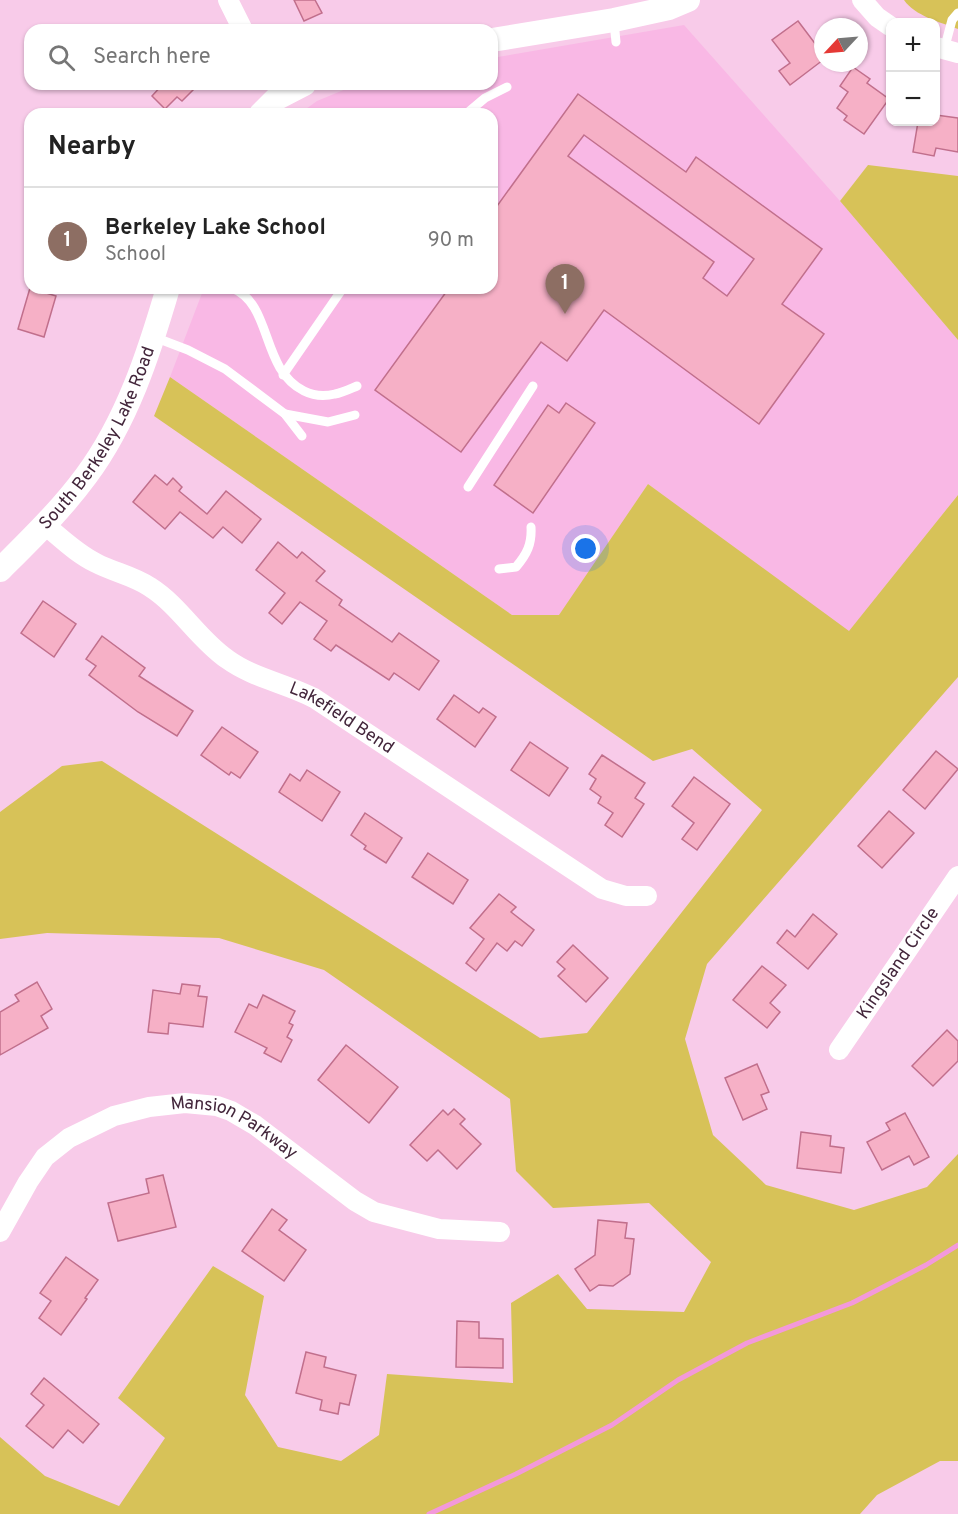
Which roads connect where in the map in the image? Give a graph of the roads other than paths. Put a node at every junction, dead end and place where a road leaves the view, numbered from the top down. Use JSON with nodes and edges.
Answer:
{"nodes":[{"id":1,"x":228,"y":0,"type":"edge"},
{"id":2,"x":688,"y":0,"type":"edge"},
{"id":3,"x":862,"y":0,"type":"edge"},
{"id":4,"x":958,"y":13,"type":"edge"},
{"id":5,"x":886,"y":23,"type":"edge"},
{"id":6,"x":240,"y":24,"type":"edge"},
{"id":7,"x":498,"y":40,"type":"edge"},
{"id":8,"x":946,"y":50,"type":"edge"},
{"id":9,"x":507,"y":87,"type":"dead end"},
{"id":10,"x":290,"y":90,"type":"edge"},
{"id":11,"x":269,"y":99,"type":"edge"},
{"id":12,"x":473,"y":108,"type":"edge"},
{"id":13,"x":166,"y":294,"type":"edge"},
{"id":14,"x":240,"y":294,"type":"edge"},
{"id":15,"x":339,"y":294,"type":"edge"},
{"id":16,"x":154,"y":337,"type":"junction"},
{"id":17,"x":283,"y":375,"type":"junction"},
{"id":18,"x":357,"y":386,"type":"dead end"},
{"id":19,"x":533,"y":386,"type":"dead end"},
{"id":20,"x":285,"y":414,"type":"junction"},
{"id":21,"x":355,"y":415,"type":"dead end"},
{"id":22,"x":302,"y":436,"type":"dead end"},
{"id":23,"x":468,"y":487,"type":"dead end"},
{"id":24,"x":45,"y":525,"type":"junction"},
{"id":25,"x":531,"y":526,"type":"dead end"},
{"id":26,"x":500,"y":569,"type":"dead end"},
{"id":27,"x":0,"y":570,"type":"edge"},
{"id":28,"x":958,"y":876,"type":"edge"},
{"id":29,"x":647,"y":896,"type":"dead end"},
{"id":30,"x":838,"y":1050,"type":"dead end"},
{"id":31,"x":0,"y":1232,"type":"edge"},
{"id":32,"x":500,"y":1232,"type":"dead end"}],
"edges":[{"from":1,"to":6,"type":"street"},
{"from":2,"to":7,"type":"street"},
{"from":3,"to":5,"type":"street"},
{"from":4,"to":8,"type":"lane"},
{"from":9,"to":12,"type":"lane"},
{"from":10,"to":11,"type":"street"},
{"from":13,"to":16,"type":"street","name":"South Berkeley Lake Road"},
{"from":14,"to":17,"type":"lane"},
{"from":15,"to":17,"type":"lane"},
{"from":16,"to":20,"type":"lane"},
{"from":16,"to":24,"type":"street","name":"South Berkeley Lake Road"},
{"from":17,"to":18,"type":"lane"},
{"from":19,"to":23,"type":"lane"},
{"from":20,"to":21,"type":"lane"},
{"from":20,"to":22,"type":"lane"},
{"from":24,"to":27,"type":"street","name":"South Berkeley Lake Road"},
{"from":24,"to":29,"type":"street","name":"Lakefield Bend"},
{"from":25,"to":26,"type":"lane"},
{"from":28,"to":30,"type":"street","name":"Kingsland Circle"},
{"from":31,"to":32,"type":"street","name":"Mansion Parkway"}]}
